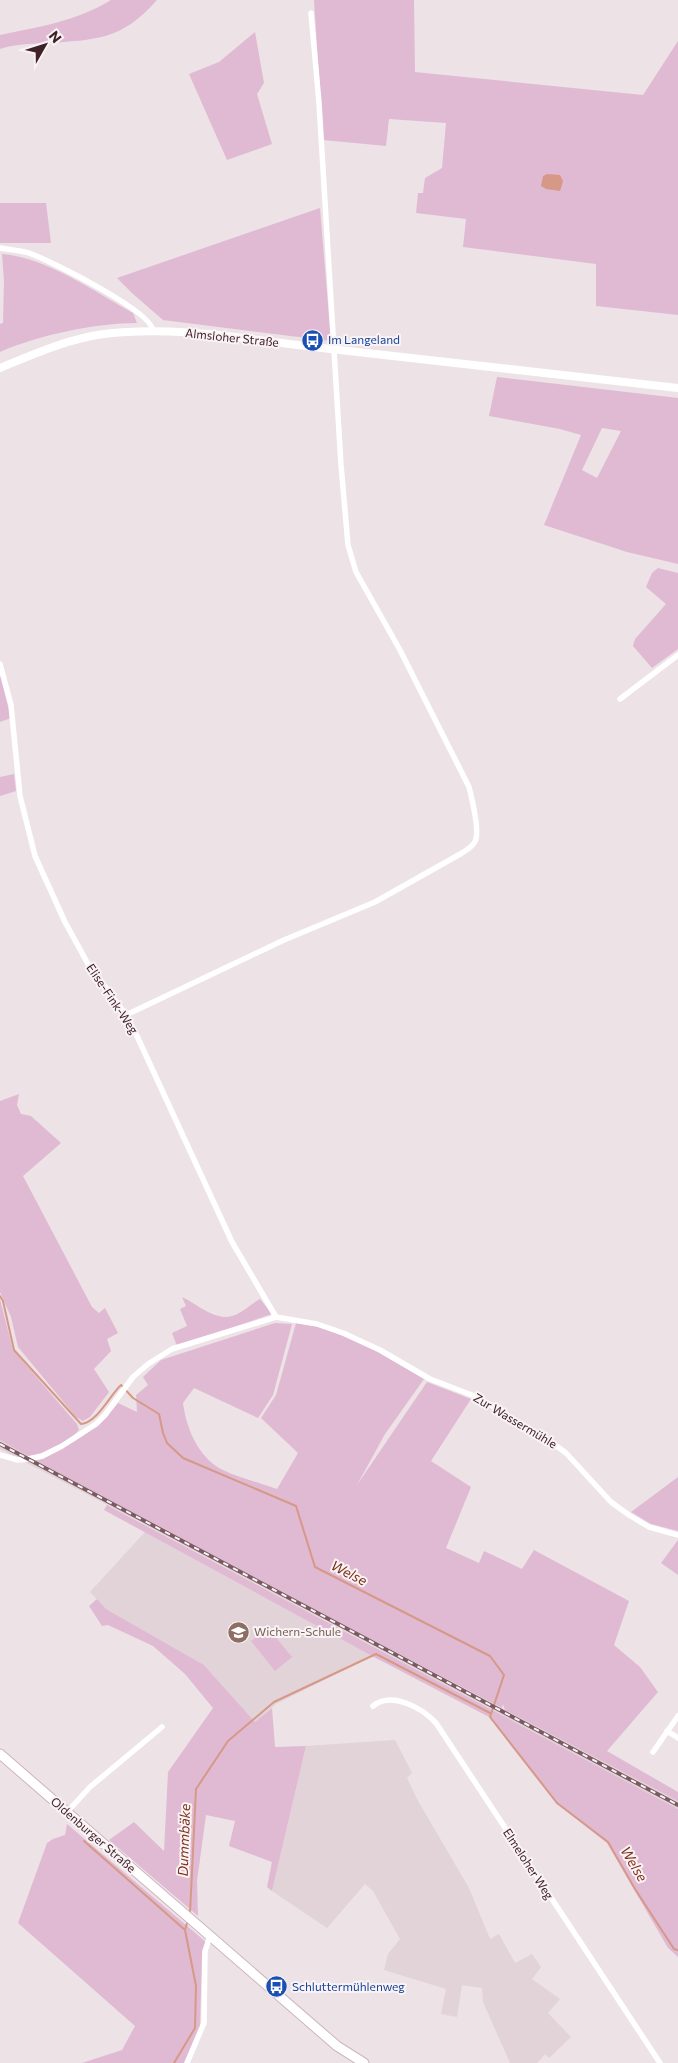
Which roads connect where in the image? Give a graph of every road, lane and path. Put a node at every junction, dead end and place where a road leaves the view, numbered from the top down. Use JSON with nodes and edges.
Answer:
{"nodes":[{"id":1,"x":311,"y":13,"type":"dead end"},
{"id":2,"x":0,"y":248,"type":"edge"},
{"id":3,"x":153,"y":331,"type":"junction"},
{"id":4,"x":335,"y":349,"type":"junction"},
{"id":5,"x":0,"y":368,"type":"edge"},
{"id":6,"x":678,"y":388,"type":"edge"},
{"id":7,"x":678,"y":655,"type":"edge"},
{"id":8,"x":0,"y":664,"type":"edge"},
{"id":9,"x":620,"y":699,"type":"dead end"},
{"id":10,"x":126,"y":1015,"type":"junction"},
{"id":11,"x":276,"y":1317,"type":"junction"},
{"id":12,"x":0,"y":1455,"type":"edge"},
{"id":13,"x":678,"y":1535,"type":"edge"},
{"id":14,"x":373,"y":1706,"type":"dead end"},
{"id":15,"x":678,"y":1716,"type":"edge"},
{"id":16,"x":162,"y":1727,"type":"dead end"},
{"id":17,"x":667,"y":1731,"type":"junction"},
{"id":18,"x":678,"y":1738,"type":"edge"},
{"id":19,"x":653,"y":1752,"type":"dead end"},
{"id":20,"x":0,"y":1754,"type":"edge"},
{"id":21,"x":67,"y":1812,"type":"junction"},
{"id":22,"x":210,"y":1936,"type":"junction"},
{"id":23,"x":187,"y":2063,"type":"edge"},
{"id":24,"x":364,"y":2063,"type":"edge"},
{"id":25,"x":660,"y":2063,"type":"edge"}],
"edges":[{"from":1,"to":4,"type":"street"},
{"from":2,"to":3,"type":"street"},
{"from":3,"to":4,"type":"street","name":"Almsloher Straße"},
{"from":3,"to":5,"type":"street","name":"Almsloher Straße"},
{"from":4,"to":6,"type":"street","name":"Almsloher Straße"},
{"from":4,"to":10,"type":"street"},
{"from":7,"to":9,"type":"street"},
{"from":8,"to":10,"type":"street","name":"Elise-Fink-Weg"},
{"from":10,"to":11,"type":"street","name":"Elise-Fink-Weg"},
{"from":11,"to":12,"type":"street"},
{"from":11,"to":13,"type":"street","name":"Zur Wassermühle"},
{"from":14,"to":25,"type":"street","name":"Elmeloher Weg"},
{"from":15,"to":17,"type":"street"},
{"from":16,"to":21,"type":"street"},
{"from":17,"to":18,"type":"street"},
{"from":17,"to":19,"type":"street"},
{"from":20,"to":21,"type":"main road","name":"Oldenburger Straße"},
{"from":21,"to":22,"type":"main road","name":"Oldenburger Straße"},
{"from":22,"to":23,"type":"street"},
{"from":22,"to":24,"type":"main road","name":"Oldenburger Straße"}]}
